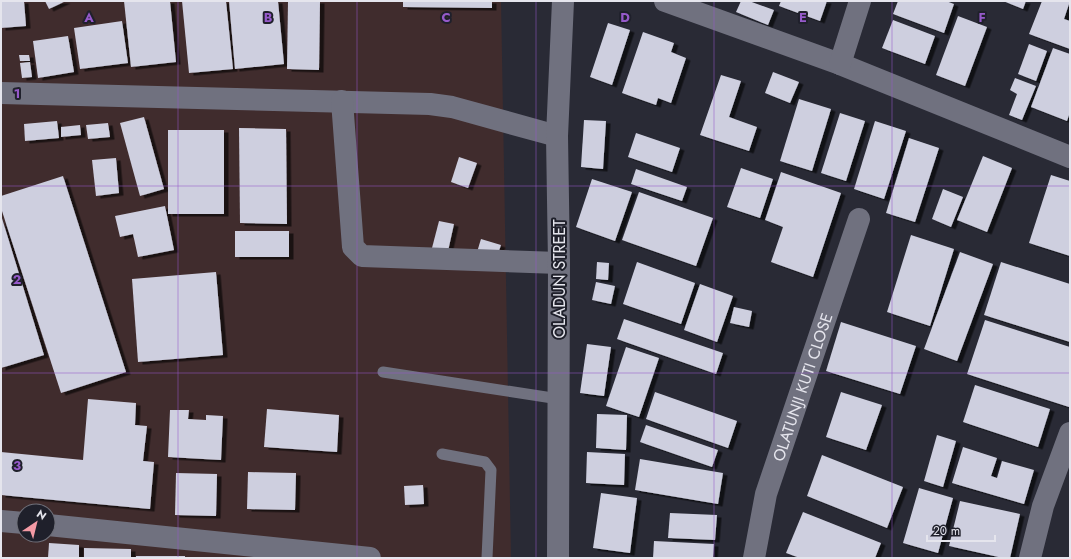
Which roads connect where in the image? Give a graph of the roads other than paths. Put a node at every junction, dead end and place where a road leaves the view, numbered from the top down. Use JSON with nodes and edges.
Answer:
{"nodes":[{"id":1,"x":563,"y":1,"type":"edge"},
{"id":2,"x":665,"y":1,"type":"edge"},
{"id":3,"x":860,"y":1,"type":"edge"},
{"id":4,"x":840,"y":64,"type":"junction"},
{"id":5,"x":1,"y":93,"type":"edge"},
{"id":6,"x":342,"y":101,"type":"junction"},
{"id":7,"x":557,"y":136,"type":"junction"},
{"id":8,"x":1070,"y":157,"type":"edge"},
{"id":9,"x":859,"y":219,"type":"dead end"},
{"id":10,"x":559,"y":263,"type":"junction"},
{"id":11,"x":382,"y":372,"type":"dead end"},
{"id":12,"x":559,"y":400,"type":"junction"},
{"id":13,"x":1070,"y":433,"type":"edge"},
{"id":14,"x":442,"y":454,"type":"dead end"},
{"id":15,"x":1,"y":521,"type":"edge"},
{"id":16,"x":16,"y":522,"type":"edge"},
{"id":17,"x":56,"y":526,"type":"edge"},
{"id":18,"x":370,"y":558,"type":"edge"},
{"id":19,"x":487,"y":558,"type":"edge"},
{"id":20,"x":558,"y":558,"type":"edge"},
{"id":21,"x":754,"y":558,"type":"edge"},
{"id":22,"x":1030,"y":558,"type":"edge"}],
"edges":[{"from":1,"to":7,"type":"street","name":"OLADUN STREET"},
{"from":2,"to":4,"type":"street"},
{"from":3,"to":4,"type":"street"},
{"from":4,"to":8,"type":"street"},
{"from":5,"to":6,"type":"street"},
{"from":6,"to":7,"type":"street"},
{"from":6,"to":10,"type":"street"},
{"from":7,"to":10,"type":"street","name":"OLADUN STREET"},
{"from":9,"to":21,"type":"street","name":"OLATUNJI KUTI CLOSE"},
{"from":10,"to":12,"type":"street","name":"OLADUN STREET"},
{"from":11,"to":12,"type":"lane"},
{"from":12,"to":20,"type":"street","name":"OLADUN STREET"},
{"from":13,"to":22,"type":"street"},
{"from":14,"to":19,"type":"lane"},
{"from":15,"to":16,"type":"street"},
{"from":17,"to":18,"type":"street"}]}
